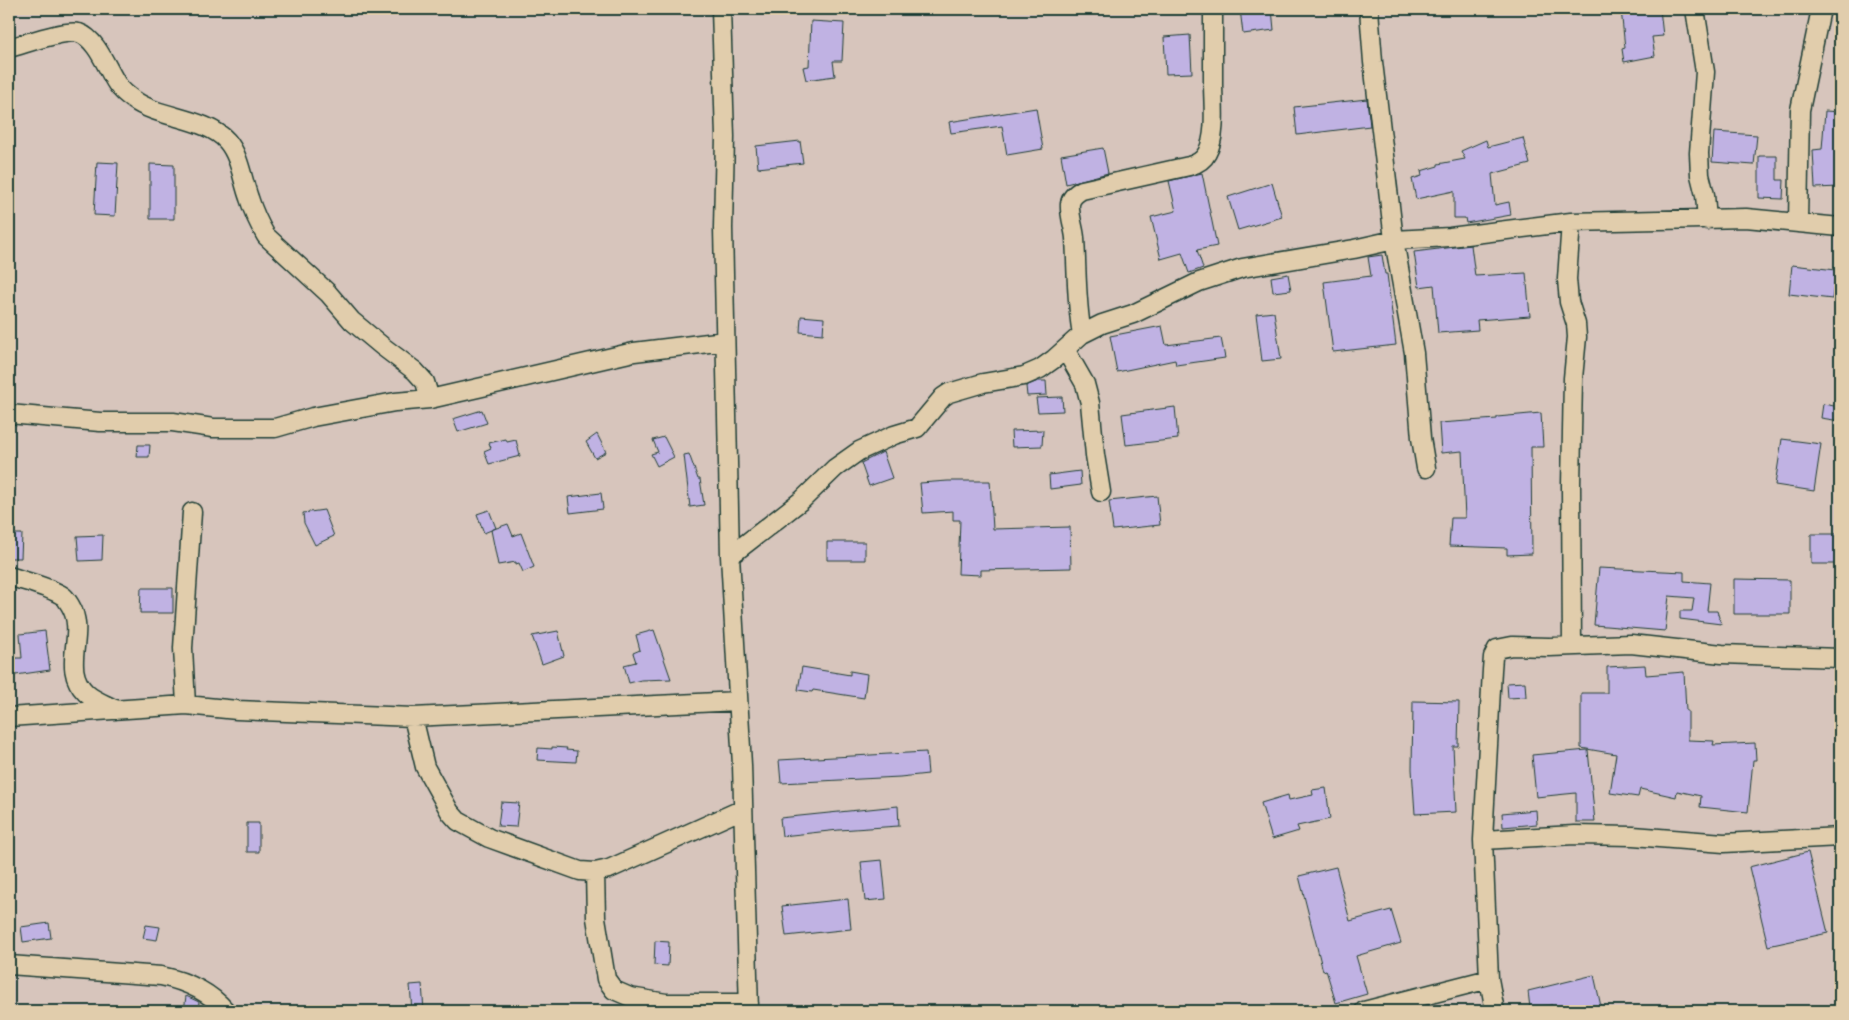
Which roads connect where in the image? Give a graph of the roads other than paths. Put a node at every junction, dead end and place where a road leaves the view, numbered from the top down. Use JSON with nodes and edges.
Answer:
{"nodes":[{"id":1,"x":721,"y":9,"type":"edge"},
{"id":2,"x":1213,"y":9,"type":"edge"},
{"id":3,"x":1369,"y":9,"type":"edge"},
{"id":4,"x":1695,"y":9,"type":"edge"},
{"id":5,"x":1821,"y":9,"type":"edge"},
{"id":6,"x":9,"y":48,"type":"edge"},
{"id":7,"x":1707,"y":220,"type":"junction"},
{"id":8,"x":1571,"y":222,"type":"junction"},
{"id":9,"x":1798,"y":223,"type":"junction"},
{"id":10,"x":1840,"y":226,"type":"edge"},
{"id":11,"x":1394,"y":240,"type":"junction"},
{"id":12,"x":1082,"y":334,"type":"junction"},
{"id":13,"x":725,"y":341,"type":"junction"},
{"id":14,"x":1065,"y":349,"type":"junction"},
{"id":15,"x":430,"y":399,"type":"junction"},
{"id":16,"x":9,"y":414,"type":"edge"},
{"id":17,"x":1426,"y":468,"type":"dead end"},
{"id":18,"x":1101,"y":492,"type":"dead end"},
{"id":19,"x":192,"y":512,"type":"dead end"},
{"id":20,"x":730,"y":556,"type":"junction"},
{"id":21,"x":9,"y":576,"type":"edge"},
{"id":22,"x":1572,"y":646,"type":"junction"},
{"id":23,"x":1840,"y":658,"type":"edge"},
{"id":24,"x":738,"y":701,"type":"junction"},
{"id":25,"x":186,"y":705,"type":"junction"},
{"id":26,"x":116,"y":710,"type":"junction"},
{"id":27,"x":413,"y":716,"type":"junction"},
{"id":28,"x":9,"y":717,"type":"edge"},
{"id":29,"x":743,"y":809,"type":"junction"},
{"id":30,"x":1840,"y":837,"type":"edge"},
{"id":31,"x":1483,"y":840,"type":"junction"},
{"id":32,"x":596,"y":872,"type":"junction"},
{"id":33,"x":9,"y":965,"type":"edge"},
{"id":34,"x":1489,"y":980,"type":"junction"},
{"id":35,"x":749,"y":1007,"type":"edge"},
{"id":36,"x":226,"y":1011,"type":"edge"},
{"id":37,"x":1364,"y":1011,"type":"edge"},
{"id":38,"x":1495,"y":1011,"type":"edge"}],
"edges":[{"from":1,"to":13,"type":"street"},
{"from":2,"to":12,"type":"street"},
{"from":3,"to":11,"type":"street"},
{"from":4,"to":7,"type":"street"},
{"from":5,"to":9,"type":"street"},
{"from":6,"to":15,"type":"street"},
{"from":7,"to":8,"type":"street"},
{"from":7,"to":9,"type":"street"},
{"from":8,"to":11,"type":"street"},
{"from":8,"to":22,"type":"street"},
{"from":9,"to":10,"type":"street"},
{"from":11,"to":12,"type":"street"},
{"from":11,"to":17,"type":"street"},
{"from":12,"to":14,"type":"street"},
{"from":13,"to":15,"type":"street"},
{"from":13,"to":20,"type":"street"},
{"from":14,"to":18,"type":"street"},
{"from":14,"to":20,"type":"street"},
{"from":15,"to":16,"type":"street"},
{"from":19,"to":25,"type":"street"},
{"from":20,"to":24,"type":"street"},
{"from":21,"to":26,"type":"street"},
{"from":22,"to":23,"type":"street"},
{"from":22,"to":31,"type":"street"},
{"from":24,"to":27,"type":"street"},
{"from":24,"to":29,"type":"street"},
{"from":25,"to":26,"type":"street"},
{"from":25,"to":27,"type":"street"},
{"from":26,"to":28,"type":"street"},
{"from":27,"to":32,"type":"street"},
{"from":29,"to":32,"type":"street"},
{"from":29,"to":35,"type":"street"},
{"from":30,"to":31,"type":"street"},
{"from":31,"to":34,"type":"street"},
{"from":32,"to":35,"type":"street"},
{"from":33,"to":36,"type":"street"},
{"from":34,"to":37,"type":"street"},
{"from":34,"to":38,"type":"street"}]}
